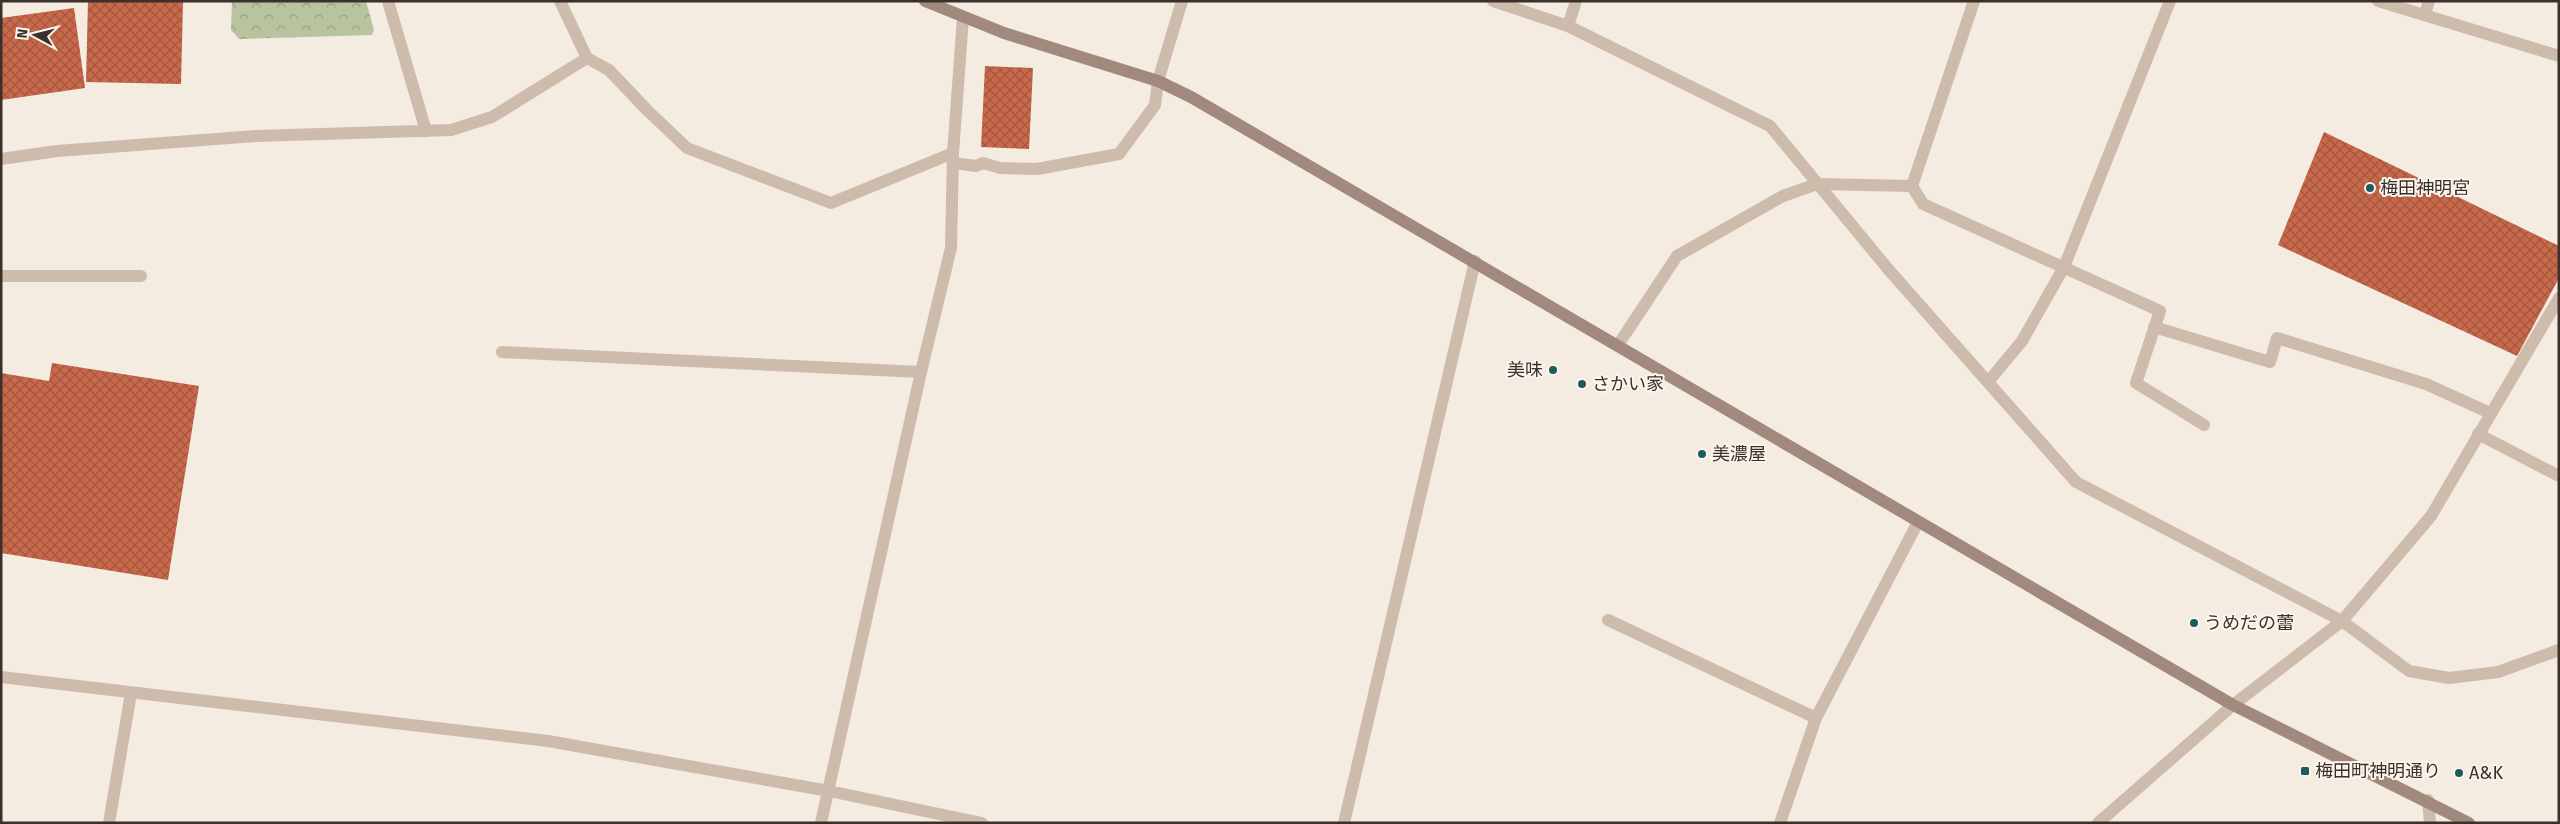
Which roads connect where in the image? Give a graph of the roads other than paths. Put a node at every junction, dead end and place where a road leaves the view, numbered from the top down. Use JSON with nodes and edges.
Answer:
{"nodes":[{"id":1,"x":388,"y":1,"type":"edge"},
{"id":2,"x":560,"y":1,"type":"edge"},
{"id":3,"x":925,"y":1,"type":"edge"},
{"id":4,"x":1182,"y":1,"type":"edge"},
{"id":5,"x":1493,"y":1,"type":"edge"},
{"id":6,"x":1576,"y":1,"type":"edge"},
{"id":7,"x":1974,"y":1,"type":"edge"},
{"id":8,"x":2170,"y":1,"type":"edge"},
{"id":9,"x":2378,"y":1,"type":"edge"},
{"id":10,"x":2429,"y":1,"type":"edge"},
{"id":11,"x":2425,"y":14,"type":"junction"},
{"id":12,"x":963,"y":18,"type":"junction"},
{"id":13,"x":1568,"y":26,"type":"junction"},
{"id":14,"x":2559,"y":56,"type":"edge"},
{"id":15,"x":587,"y":58,"type":"junction"},
{"id":16,"x":1158,"y":81,"type":"junction"},
{"id":17,"x":426,"y":131,"type":"junction"},
{"id":18,"x":954,"y":158,"type":"junction"},
{"id":19,"x":1,"y":159,"type":"edge"},
{"id":20,"x":1817,"y":184,"type":"junction"},
{"id":21,"x":1912,"y":186,"type":"junction"},
{"id":22,"x":1475,"y":261,"type":"junction"},
{"id":23,"x":2064,"y":267,"type":"junction"},
{"id":24,"x":1,"y":276,"type":"edge"},
{"id":25,"x":141,"y":276,"type":"dead end"},
{"id":26,"x":2559,"y":298,"type":"edge"},
{"id":27,"x":2154,"y":327,"type":"junction"},
{"id":28,"x":1618,"y":345,"type":"junction"},
{"id":29,"x":502,"y":352,"type":"dead end"},
{"id":30,"x":921,"y":372,"type":"junction"},
{"id":31,"x":1988,"y":382,"type":"junction"},
{"id":32,"x":2490,"y":413,"type":"junction"},
{"id":33,"x":2204,"y":425,"type":"dead end"},
{"id":34,"x":2478,"y":434,"type":"junction"},
{"id":35,"x":2559,"y":476,"type":"edge"},
{"id":36,"x":1918,"y":522,"type":"junction"},
{"id":37,"x":1608,"y":620,"type":"dead end"},
{"id":38,"x":2342,"y":621,"type":"junction"},
{"id":39,"x":2559,"y":650,"type":"edge"},
{"id":40,"x":1,"y":677,"type":"edge"},
{"id":41,"x":131,"y":693,"type":"junction"},
{"id":42,"x":2234,"y":705,"type":"junction"},
{"id":43,"x":1816,"y":718,"type":"junction"},
{"id":44,"x":829,"y":791,"type":"junction"},
{"id":45,"x":2428,"y":800,"type":"junction"},
{"id":46,"x":109,"y":823,"type":"edge"},
{"id":47,"x":821,"y":823,"type":"edge"},
{"id":48,"x":982,"y":823,"type":"edge"},
{"id":49,"x":1344,"y":823,"type":"edge"},
{"id":50,"x":1780,"y":823,"type":"edge"},
{"id":51,"x":2098,"y":823,"type":"edge"},
{"id":52,"x":2430,"y":823,"type":"edge"},
{"id":53,"x":2469,"y":823,"type":"edge"}],
"edges":[{"from":1,"to":17,"type":"street"},
{"from":2,"to":15,"type":"street"},
{"from":3,"to":12,"type":"street"},
{"from":4,"to":16,"type":"street"},
{"from":5,"to":13,"type":"street"},
{"from":6,"to":13,"type":"street"},
{"from":7,"to":21,"type":"street"},
{"from":8,"to":23,"type":"street"},
{"from":9,"to":11,"type":"street"},
{"from":10,"to":11,"type":"street"},
{"from":11,"to":14,"type":"street"},
{"from":12,"to":16,"type":"street"},
{"from":12,"to":18,"type":"street"},
{"from":13,"to":20,"type":"street"},
{"from":15,"to":17,"type":"street"},
{"from":15,"to":18,"type":"street"},
{"from":16,"to":18,"type":"street"},
{"from":16,"to":22,"type":"street"},
{"from":17,"to":19,"type":"street"},
{"from":18,"to":30,"type":"street"},
{"from":20,"to":21,"type":"street"},
{"from":20,"to":28,"type":"street"},
{"from":20,"to":31,"type":"street"},
{"from":21,"to":23,"type":"street"},
{"from":22,"to":28,"type":"street"},
{"from":22,"to":49,"type":"street"},
{"from":23,"to":27,"type":"street"},
{"from":23,"to":31,"type":"street"},
{"from":24,"to":25,"type":"street"},
{"from":26,"to":32,"type":"street"},
{"from":27,"to":32,"type":"street"},
{"from":27,"to":33,"type":"street"},
{"from":28,"to":36,"type":"street"},
{"from":29,"to":30,"type":"street"},
{"from":30,"to":44,"type":"street"},
{"from":31,"to":38,"type":"street"},
{"from":32,"to":34,"type":"street"},
{"from":34,"to":35,"type":"street"},
{"from":34,"to":38,"type":"street"},
{"from":36,"to":42,"type":"street"},
{"from":36,"to":43,"type":"street"},
{"from":37,"to":43,"type":"street"},
{"from":38,"to":39,"type":"street"},
{"from":38,"to":42,"type":"street"},
{"from":40,"to":41,"type":"street"},
{"from":41,"to":44,"type":"street"},
{"from":41,"to":46,"type":"street"},
{"from":42,"to":45,"type":"street"},
{"from":42,"to":51,"type":"street"},
{"from":43,"to":50,"type":"street"},
{"from":44,"to":47,"type":"street"},
{"from":44,"to":48,"type":"street"},
{"from":45,"to":52,"type":"street"},
{"from":45,"to":53,"type":"street"}]}
